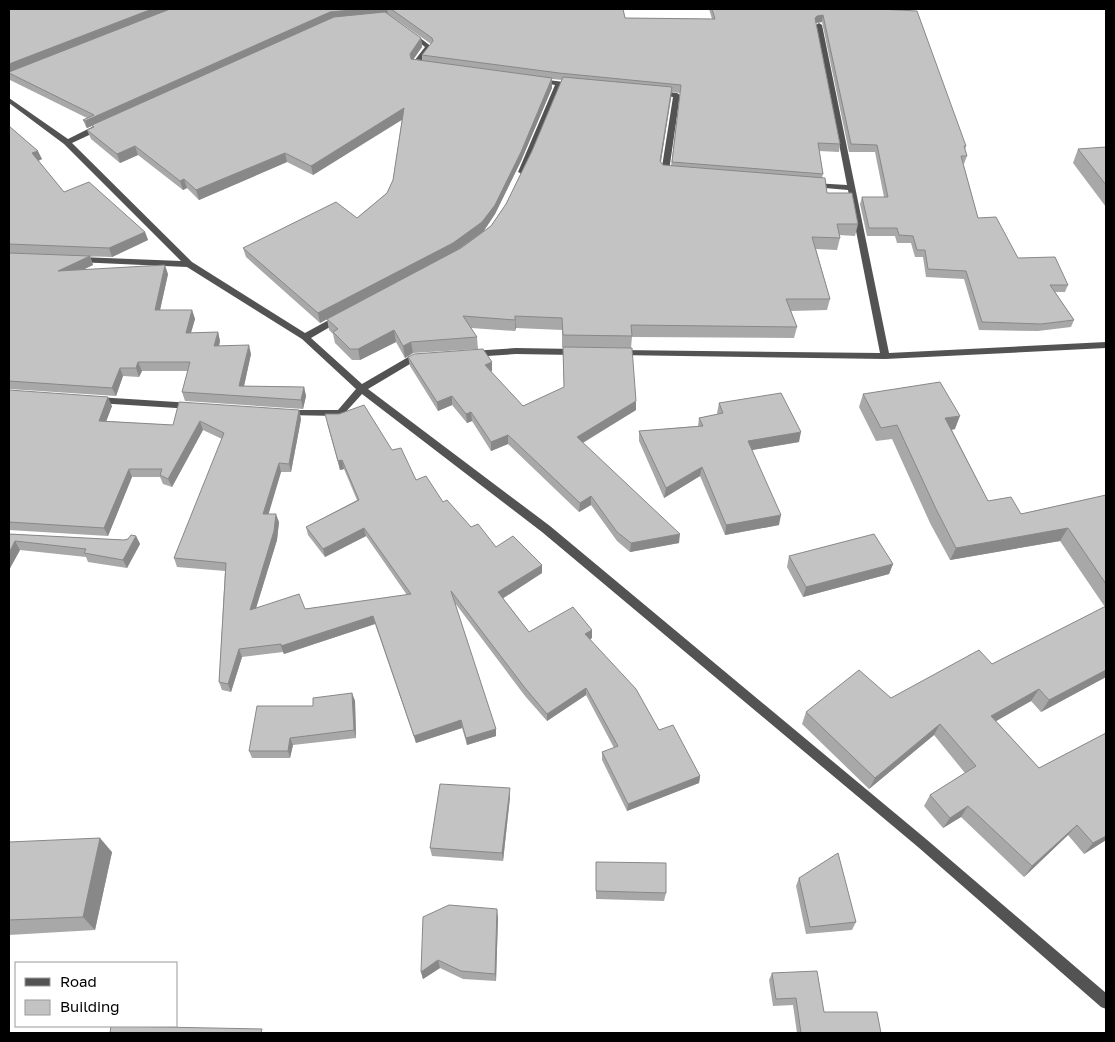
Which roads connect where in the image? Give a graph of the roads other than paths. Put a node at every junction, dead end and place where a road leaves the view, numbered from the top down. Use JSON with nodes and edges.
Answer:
{"nodes":[{"id":1,"x":819,"y":25,"type":"edge"},
{"id":2,"x":402,"y":27,"type":"edge"},
{"id":3,"x":424,"y":67,"type":"edge"},
{"id":4,"x":530,"y":80,"type":"edge"},
{"id":5,"x":560,"y":84,"type":"junction"},
{"id":6,"x":579,"y":86,"type":"edge"},
{"id":7,"x":648,"y":92,"type":"edge"},
{"id":8,"x":9,"y":100,"type":"edge"},
{"id":9,"x":103,"y":126,"type":"edge"},
{"id":10,"x":67,"y":142,"type":"junction"},
{"id":11,"x":675,"y":174,"type":"edge"},
{"id":12,"x":519,"y":180,"type":"edge"},
{"id":13,"x":803,"y":184,"type":"edge"},
{"id":14,"x":852,"y":188,"type":"junction"},
{"id":15,"x":75,"y":260,"type":"edge"},
{"id":16,"x":189,"y":264,"type":"junction"},
{"id":17,"x":347,"y":314,"type":"edge"},
{"id":18,"x":305,"y":337,"type":"junction"},
{"id":19,"x":1106,"y":345,"type":"edge"},
{"id":20,"x":586,"y":352,"type":"edge"},
{"id":21,"x":606,"y":352,"type":"edge"},
{"id":22,"x":460,"y":355,"type":"edge"},
{"id":23,"x":885,"y":356,"type":"junction"},
{"id":24,"x":432,"y":357,"type":"edge"},
{"id":25,"x":361,"y":389,"type":"junction"},
{"id":26,"x":87,"y":399,"type":"edge"},
{"id":27,"x":204,"y":407,"type":"edge"},
{"id":28,"x":282,"y":412,"type":"edge"},
{"id":29,"x":1106,"y":1002,"type":"edge"}],
"edges":[{"from":1,"to":14,"type":"street"},
{"from":2,"to":3,"type":"street"},
{"from":4,"to":5,"type":"street"},
{"from":5,"to":6,"type":"street"},
{"from":5,"to":12,"type":"street"},
{"from":7,"to":11,"type":"street"},
{"from":8,"to":10,"type":"street"},
{"from":9,"to":10,"type":"street"},
{"from":10,"to":16,"type":"street"},
{"from":13,"to":14,"type":"street"},
{"from":14,"to":23,"type":"street"},
{"from":15,"to":16,"type":"street"},
{"from":16,"to":18,"type":"street"},
{"from":17,"to":18,"type":"street"},
{"from":18,"to":25,"type":"street"},
{"from":19,"to":23,"type":"street"},
{"from":20,"to":22,"type":"street"},
{"from":21,"to":23,"type":"street"},
{"from":24,"to":25,"type":"street"},
{"from":25,"to":28,"type":"street"},
{"from":25,"to":29,"type":"street"},
{"from":26,"to":27,"type":"street"}]}
